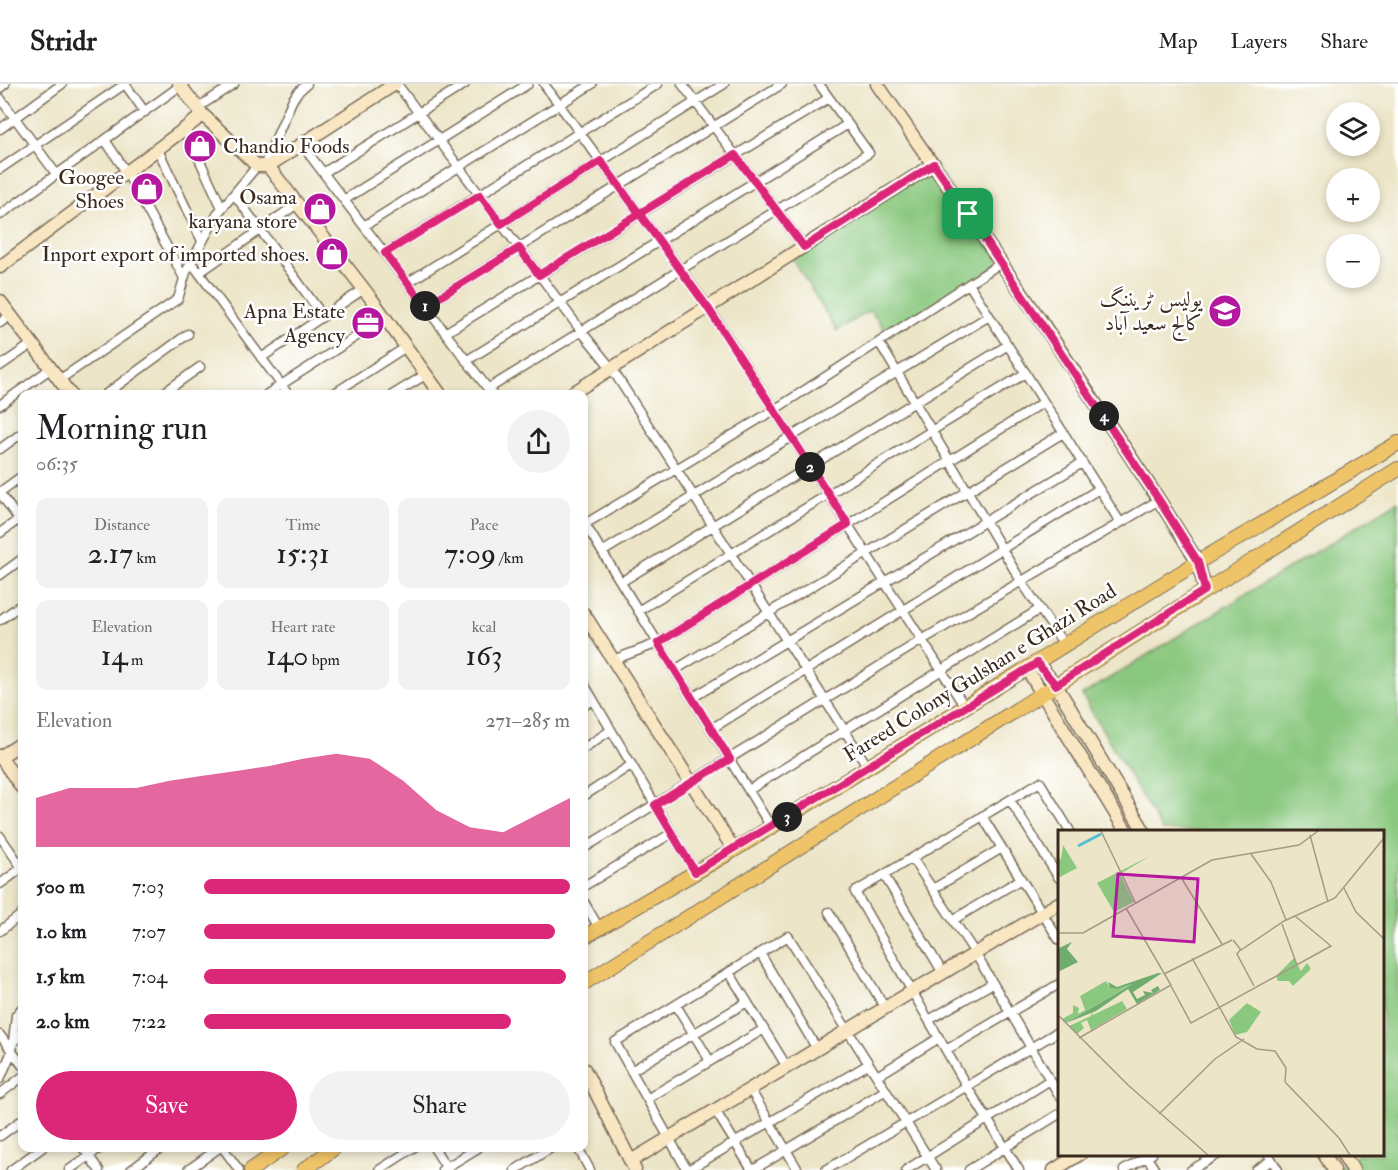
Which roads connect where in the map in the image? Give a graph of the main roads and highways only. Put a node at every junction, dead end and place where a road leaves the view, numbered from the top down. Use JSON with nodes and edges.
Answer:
{"nodes":[{"id":1,"x":1398,"y":443,"type":"edge"},
{"id":2,"x":1398,"y":469,"type":"edge"},
{"id":3,"x":588,"y":935,"type":"edge"},
{"id":4,"x":588,"y":980,"type":"edge"},
{"id":5,"x":275,"y":1152,"type":"edge"},
{"id":6,"x":329,"y":1152,"type":"edge"},
{"id":7,"x":261,"y":1167,"type":"edge"},
{"id":8,"x":304,"y":1170,"type":"edge"}],
"edges":[{"from":1,"to":3,"type":"main road","name":"Fareed Colony Gulshan e Ghazi Road"},
{"from":2,"to":4,"type":"main road"},
{"from":5,"to":7,"type":"main road"},
{"from":6,"to":8,"type":"main road"}]}
